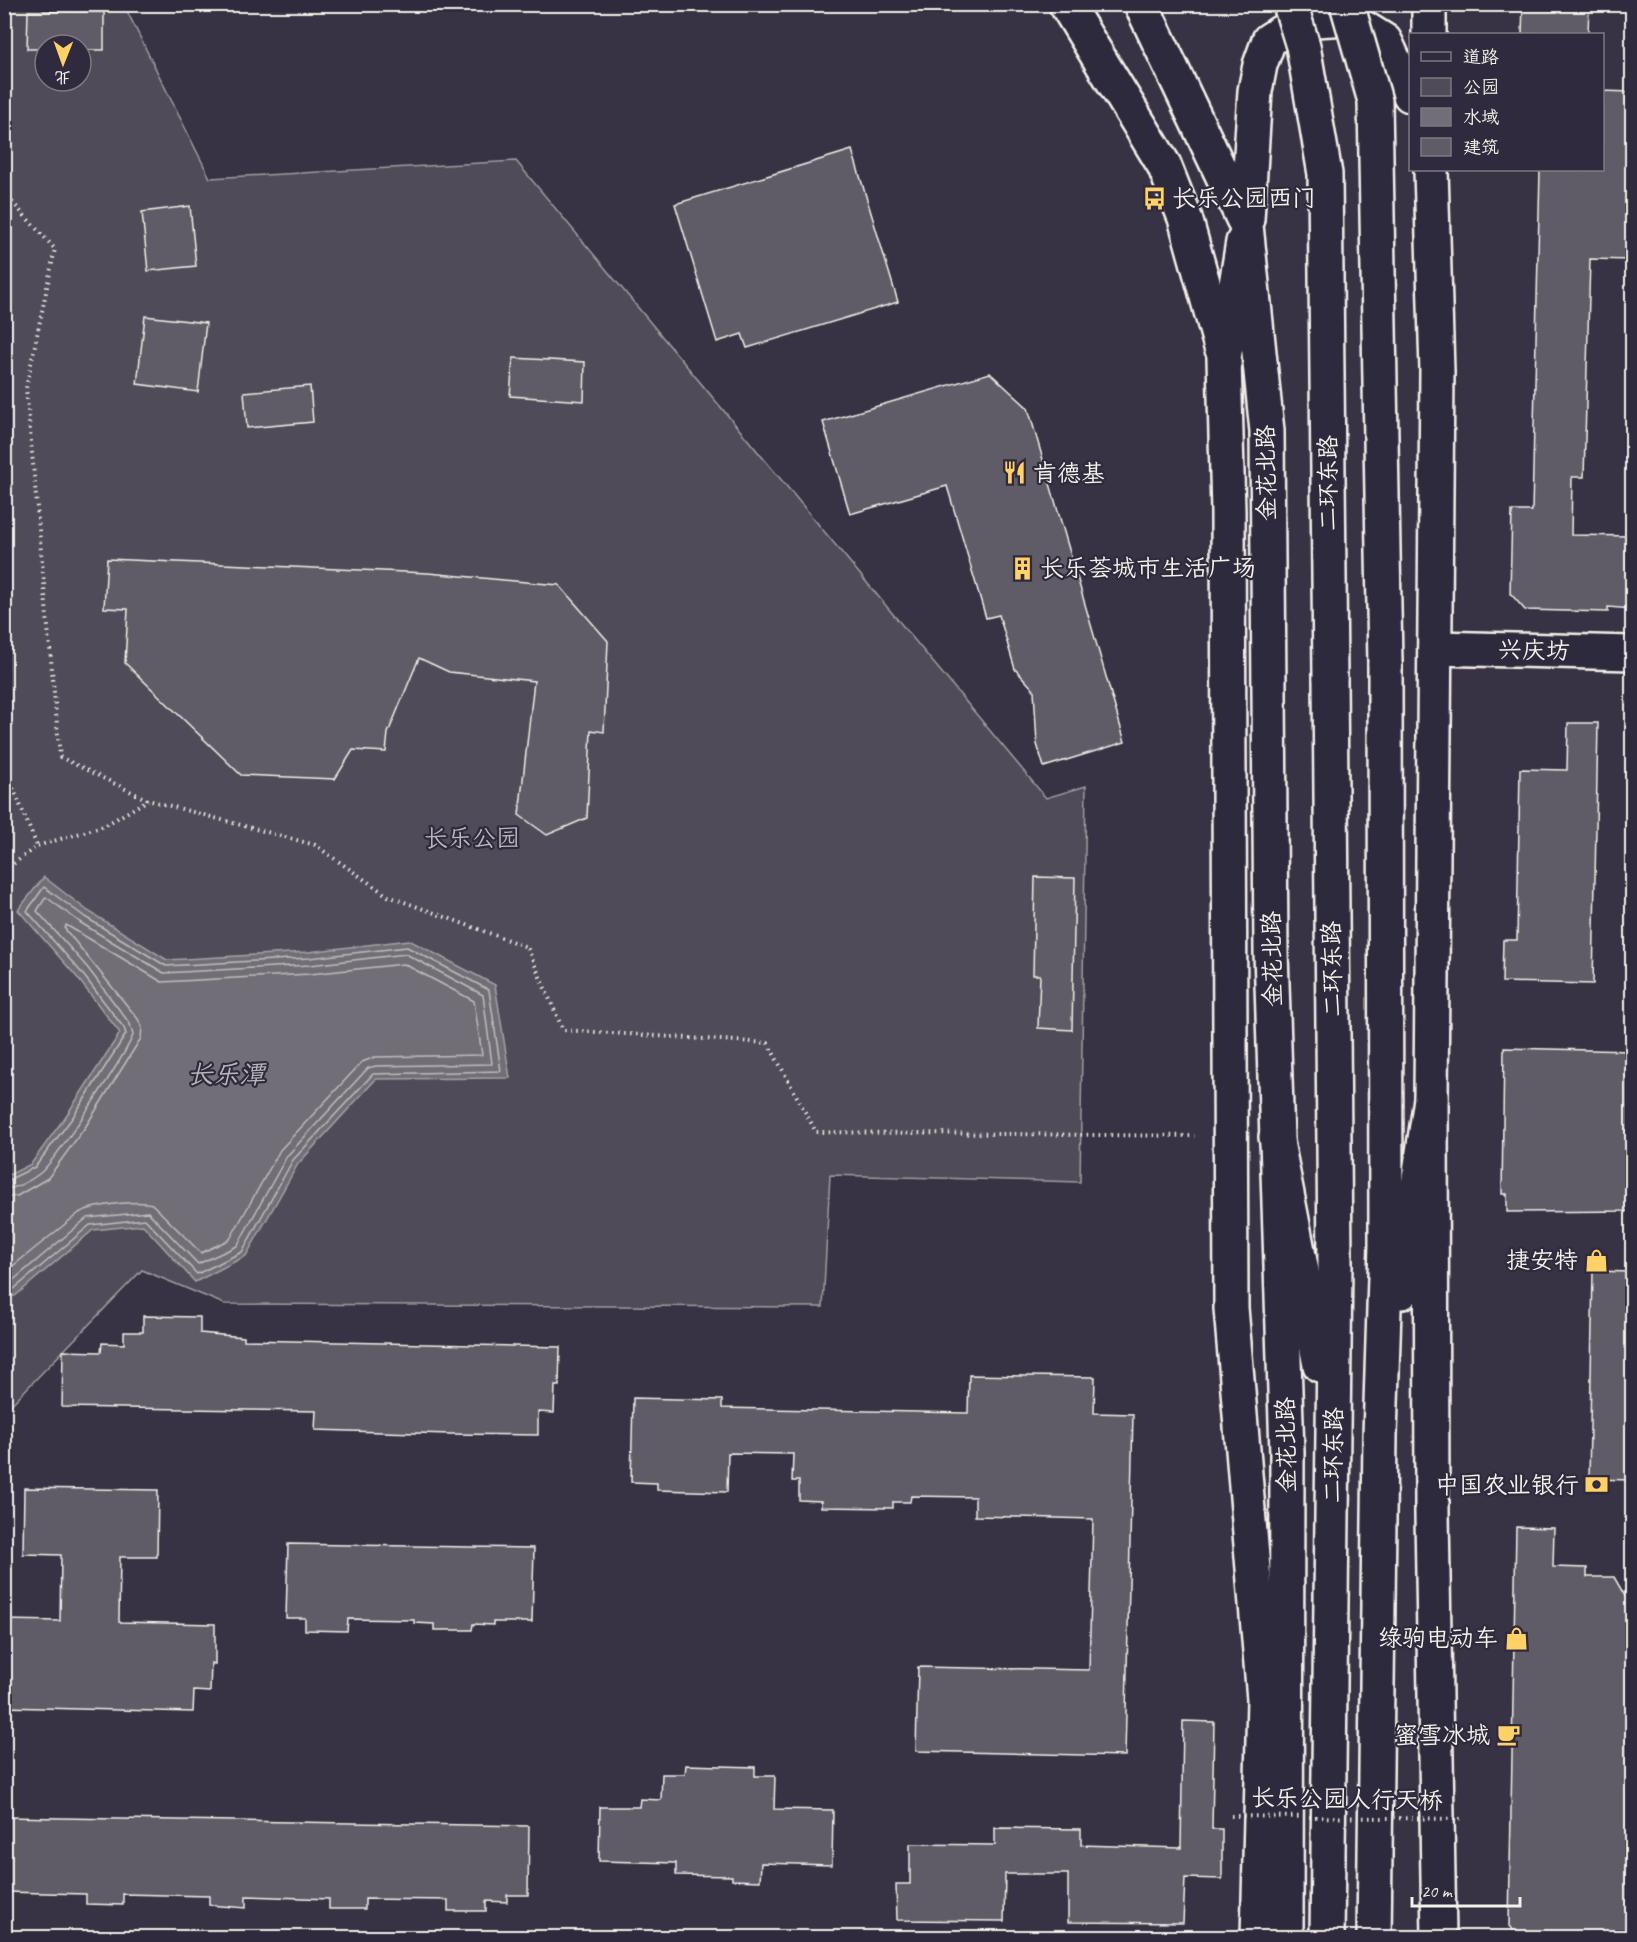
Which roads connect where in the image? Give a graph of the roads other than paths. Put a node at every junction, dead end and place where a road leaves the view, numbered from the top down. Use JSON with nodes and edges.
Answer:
{"nodes":[{"id":1,"x":1066,"y":4,"type":"edge"},
{"id":2,"x":1141,"y":4,"type":"edge"},
{"id":3,"x":1290,"y":4,"type":"edge"},
{"id":4,"x":1347,"y":4,"type":"edge"},
{"id":5,"x":1429,"y":4,"type":"edge"},
{"id":6,"x":1429,"y":33,"type":"edge"},
{"id":7,"x":1409,"y":93,"type":"edge"},
{"id":8,"x":1431,"y":172,"type":"edge"},
{"id":9,"x":1246,"y":225,"type":"junction"},
{"id":10,"x":1224,"y":358,"type":"junction"},
{"id":11,"x":1435,"y":648,"type":"junction"},
{"id":12,"x":1632,"y":653,"type":"edge"},
{"id":13,"x":1431,"y":1099,"type":"junction"},
{"id":14,"x":1276,"y":1137,"type":"junction"},
{"id":15,"x":1333,"y":1436,"type":"junction"},
{"id":16,"x":1380,"y":1437,"type":"junction"},
{"id":17,"x":1258,"y":1938,"type":"edge"},
{"id":18,"x":1286,"y":1938,"type":"edge"},
{"id":19,"x":1327,"y":1938,"type":"edge"},
{"id":20,"x":1374,"y":1938,"type":"edge"},
{"id":21,"x":1439,"y":1938,"type":"edge"}],
"edges":[{"from":1,"to":10,"type":"main road"},
{"from":2,"to":9,"type":"main road","name":"金花北路"},
{"from":3,"to":15,"type":"main road","name":"二环东路","bridge":true},
{"from":4,"to":16,"type":"main road","name":"二环东路","bridge":true},
{"from":5,"to":6,"type":"main road"},
{"from":7,"to":9,"type":"main road"},
{"from":8,"to":11,"type":"main road"},
{"from":9,"to":10,"type":"main road"},
{"from":9,"to":14,"type":"main road","name":"金花北路"},
{"from":10,"to":17,"type":"main road"},
{"from":11,"to":12,"type":"main road","name":"兴庆坊"},
{"from":11,"to":13,"type":"main road"},
{"from":13,"to":16,"type":"main road"},
{"from":13,"to":21,"type":"main road"},
{"from":14,"to":15,"type":"main road"},
{"from":14,"to":18,"type":"main road","name":"金花北路"},
{"from":15,"to":19,"type":"main road","name":"二环东路"},
{"from":16,"to":20,"type":"main road","name":"二环东路"}]}
